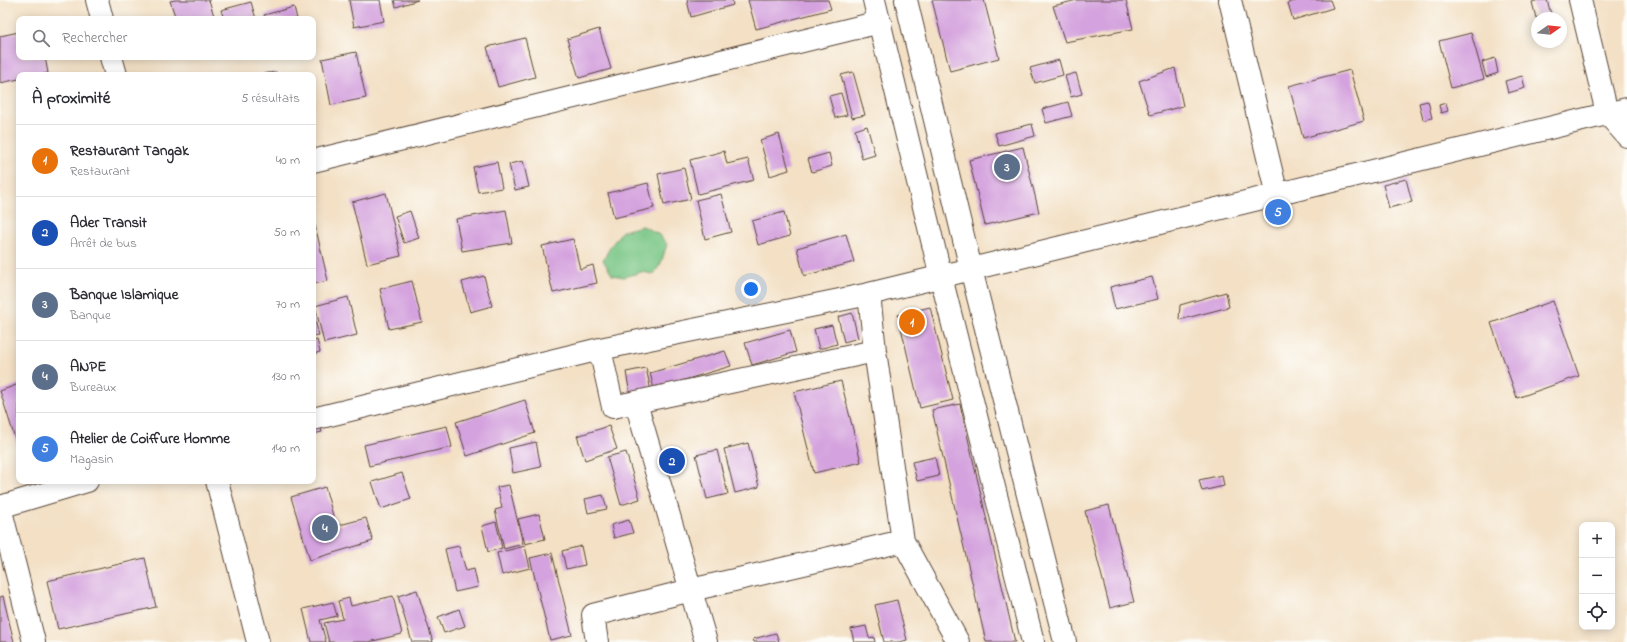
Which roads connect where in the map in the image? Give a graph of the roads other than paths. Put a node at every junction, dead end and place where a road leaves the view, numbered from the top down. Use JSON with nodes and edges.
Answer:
{"nodes":[{"id":1,"x":97,"y":0,"type":"edge"},
{"id":2,"x":874,"y":0,"type":"edge"},
{"id":3,"x":906,"y":0,"type":"edge"},
{"id":4,"x":1230,"y":0,"type":"edge"},
{"id":5,"x":1580,"y":0,"type":"edge"},
{"id":6,"x":101,"y":16,"type":"edge"},
{"id":7,"x":880,"y":22,"type":"junction"},
{"id":8,"x":112,"y":60,"type":"edge"},
{"id":9,"x":115,"y":72,"type":"edge"},
{"id":10,"x":1617,"y":111,"type":"edge"},
{"id":11,"x":1627,"y":136,"type":"edge"},
{"id":12,"x":316,"y":160,"type":"edge"},
{"id":13,"x":1277,"y":195,"type":"junction"},
{"id":14,"x":971,"y":269,"type":"junction"},
{"id":15,"x":941,"y":277,"type":"junction"},
{"id":16,"x":869,"y":294,"type":"junction"},
{"id":17,"x":600,"y":350,"type":"junction"},
{"id":18,"x":875,"y":351,"type":"junction"},
{"id":19,"x":636,"y":403,"type":"junction"},
{"id":20,"x":316,"y":418,"type":"edge"},
{"id":21,"x":77,"y":484,"type":"edge"},
{"id":22,"x":218,"y":484,"type":"edge"},
{"id":23,"x":0,"y":507,"type":"edge"},
{"id":24,"x":903,"y":541,"type":"junction"},
{"id":25,"x":691,"y":590,"type":"junction"},
{"id":26,"x":34,"y":642,"type":"edge"},
{"id":27,"x":258,"y":642,"type":"edge"},
{"id":28,"x":597,"y":642,"type":"edge"},
{"id":29,"x":706,"y":642,"type":"edge"},
{"id":30,"x":958,"y":642,"type":"edge"},
{"id":31,"x":1033,"y":642,"type":"edge"},
{"id":32,"x":1065,"y":642,"type":"edge"}],
"edges":[{"from":1,"to":6,"type":"street"},
{"from":2,"to":7,"type":"street"},
{"from":3,"to":14,"type":"street"},
{"from":4,"to":13,"type":"street"},
{"from":5,"to":10,"type":"street"},
{"from":7,"to":12,"type":"street"},
{"from":7,"to":15,"type":"street"},
{"from":8,"to":9,"type":"street"},
{"from":10,"to":11,"type":"street"},
{"from":10,"to":13,"type":"street"},
{"from":13,"to":14,"type":"street"},
{"from":14,"to":15,"type":"street"},
{"from":14,"to":32,"type":"street"},
{"from":15,"to":16,"type":"street"},
{"from":15,"to":31,"type":"street"},
{"from":16,"to":17,"type":"street"},
{"from":16,"to":18,"type":"street"},
{"from":17,"to":19,"type":"street"},
{"from":17,"to":20,"type":"street"},
{"from":18,"to":19,"type":"street"},
{"from":18,"to":24,"type":"street"},
{"from":19,"to":25,"type":"street"},
{"from":21,"to":23,"type":"street"},
{"from":22,"to":27,"type":"street"},
{"from":23,"to":26,"type":"street"},
{"from":24,"to":25,"type":"street"},
{"from":24,"to":30,"type":"street"},
{"from":25,"to":28,"type":"street"},
{"from":25,"to":29,"type":"street"}]}
